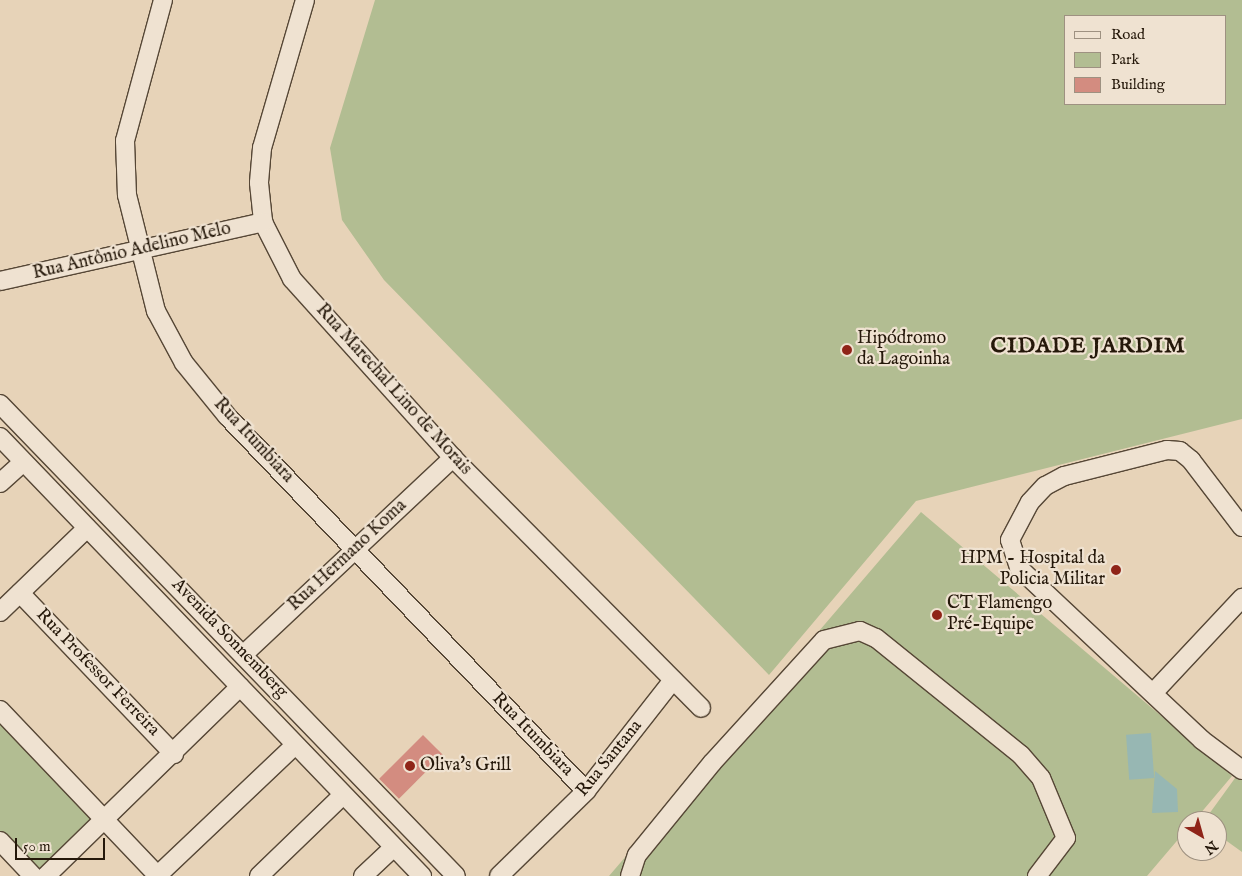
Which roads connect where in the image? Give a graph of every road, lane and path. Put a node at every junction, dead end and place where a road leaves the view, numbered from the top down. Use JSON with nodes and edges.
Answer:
{"nodes":[{"id":1,"x":163,"y":0,"type":"edge"},
{"id":2,"x":305,"y":0,"type":"edge"},
{"id":3,"x":263,"y":222,"type":"junction"},
{"id":4,"x":138,"y":250,"type":"junction"},
{"id":5,"x":0,"y":282,"type":"edge"},
{"id":6,"x":0,"y":404,"type":"edge"},
{"id":7,"x":0,"y":437,"type":"edge"},
{"id":8,"x":453,"y":458,"type":"junction"},
{"id":9,"x":23,"y":462,"type":"junction"},
{"id":10,"x":0,"y":483,"type":"edge"},
{"id":11,"x":1242,"y":526,"type":"edge"},
{"id":12,"x":87,"y":528,"type":"junction"},
{"id":13,"x":355,"y":549,"type":"junction"},
{"id":14,"x":20,"y":593,"type":"junction"},
{"id":15,"x":1242,"y":598,"type":"edge"},
{"id":16,"x":0,"y":612,"type":"edge"},
{"id":17,"x":244,"y":654,"type":"junction"},
{"id":18,"x":673,"y":680,"type":"junction"},
{"id":19,"x":240,"y":687,"type":"junction"},
{"id":20,"x":1154,"y":692,"type":"junction"},
{"id":21,"x":701,"y":708,"type":"dead end"},
{"id":22,"x":0,"y":710,"type":"edge"},
{"id":23,"x":295,"y":745,"type":"junction"},
{"id":24,"x":174,"y":754,"type":"junction"},
{"id":25,"x":1242,"y":770,"type":"edge"},
{"id":26,"x":586,"y":791,"type":"junction"},
{"id":27,"x":343,"y":795,"type":"junction"},
{"id":28,"x":105,"y":821,"type":"junction"},
{"id":29,"x":0,"y":841,"type":"edge"},
{"id":30,"x":394,"y":847,"type":"junction"},
{"id":31,"x":33,"y":876,"type":"edge"},
{"id":32,"x":46,"y":876,"type":"edge"},
{"id":33,"x":157,"y":876,"type":"edge"},
{"id":34,"x":259,"y":876,"type":"edge"},
{"id":35,"x":363,"y":876,"type":"edge"},
{"id":36,"x":422,"y":876,"type":"edge"},
{"id":37,"x":456,"y":876,"type":"edge"},
{"id":38,"x":499,"y":876,"type":"edge"},
{"id":39,"x":630,"y":876,"type":"edge"},
{"id":40,"x":1036,"y":876,"type":"edge"}],
"edges":[{"from":1,"to":4,"type":"street","name":"Rua Itumbiara"},
{"from":2,"to":3,"type":"street","name":"Rua Marechal Lino de Morais"},
{"from":3,"to":4,"type":"street","name":"Rua Antônio Adelino Melo"},
{"from":3,"to":8,"type":"street","name":"Rua Marechal Lino de Morais"},
{"from":4,"to":5,"type":"street","name":"Rua Antônio Adelino Melo"},
{"from":4,"to":13,"type":"street","name":"Rua Itumbiara"},
{"from":6,"to":17,"type":"street","name":"Avenida Sonnemberg"},
{"from":7,"to":9,"type":"street","name":"Avenida Sonnemberg"},
{"from":8,"to":13,"type":"street","name":"Rua Hermano Koma"},
{"from":8,"to":18,"type":"street","name":"Rua Marechal Lino de Morais"},
{"from":9,"to":10,"type":"street"},
{"from":9,"to":12,"type":"street","name":"Avenida Sonnemberg"},
{"from":11,"to":20,"type":"street"},
{"from":12,"to":14,"type":"street"},
{"from":12,"to":19,"type":"street","name":"Avenida Sonnemberg"},
{"from":13,"to":17,"type":"street","name":"Rua Hermano Koma"},
{"from":13,"to":26,"type":"street","name":"Rua Itumbiara"},
{"from":14,"to":16,"type":"street"},
{"from":14,"to":24,"type":"street","name":"Rua Professor Ferreira"},
{"from":15,"to":20,"type":"street"},
{"from":17,"to":37,"type":"street","name":"Avenida Sonnemberg"},
{"from":18,"to":21,"type":"street","name":"Rua Marechal Lino de Morais"},
{"from":18,"to":26,"type":"street","name":"Rua Santana"},
{"from":19,"to":23,"type":"street","name":"Avenida Sonnemberg"},
{"from":19,"to":24,"type":"street"},
{"from":20,"to":25,"type":"street"},
{"from":22,"to":28,"type":"street"},
{"from":23,"to":27,"type":"street","name":"Avenida Sonnemberg"},
{"from":23,"to":33,"type":"street"},
{"from":24,"to":28,"type":"street"},
{"from":26,"to":38,"type":"street","name":"Rua Santana"},
{"from":27,"to":30,"type":"street","name":"Avenida Sonnemberg"},
{"from":27,"to":34,"type":"street"},
{"from":28,"to":32,"type":"street"},
{"from":28,"to":33,"type":"street"},
{"from":29,"to":31,"type":"street"},
{"from":30,"to":35,"type":"street"},
{"from":30,"to":36,"type":"street","name":"Avenida Sonnemberg"},
{"from":39,"to":40,"type":"street"}]}
